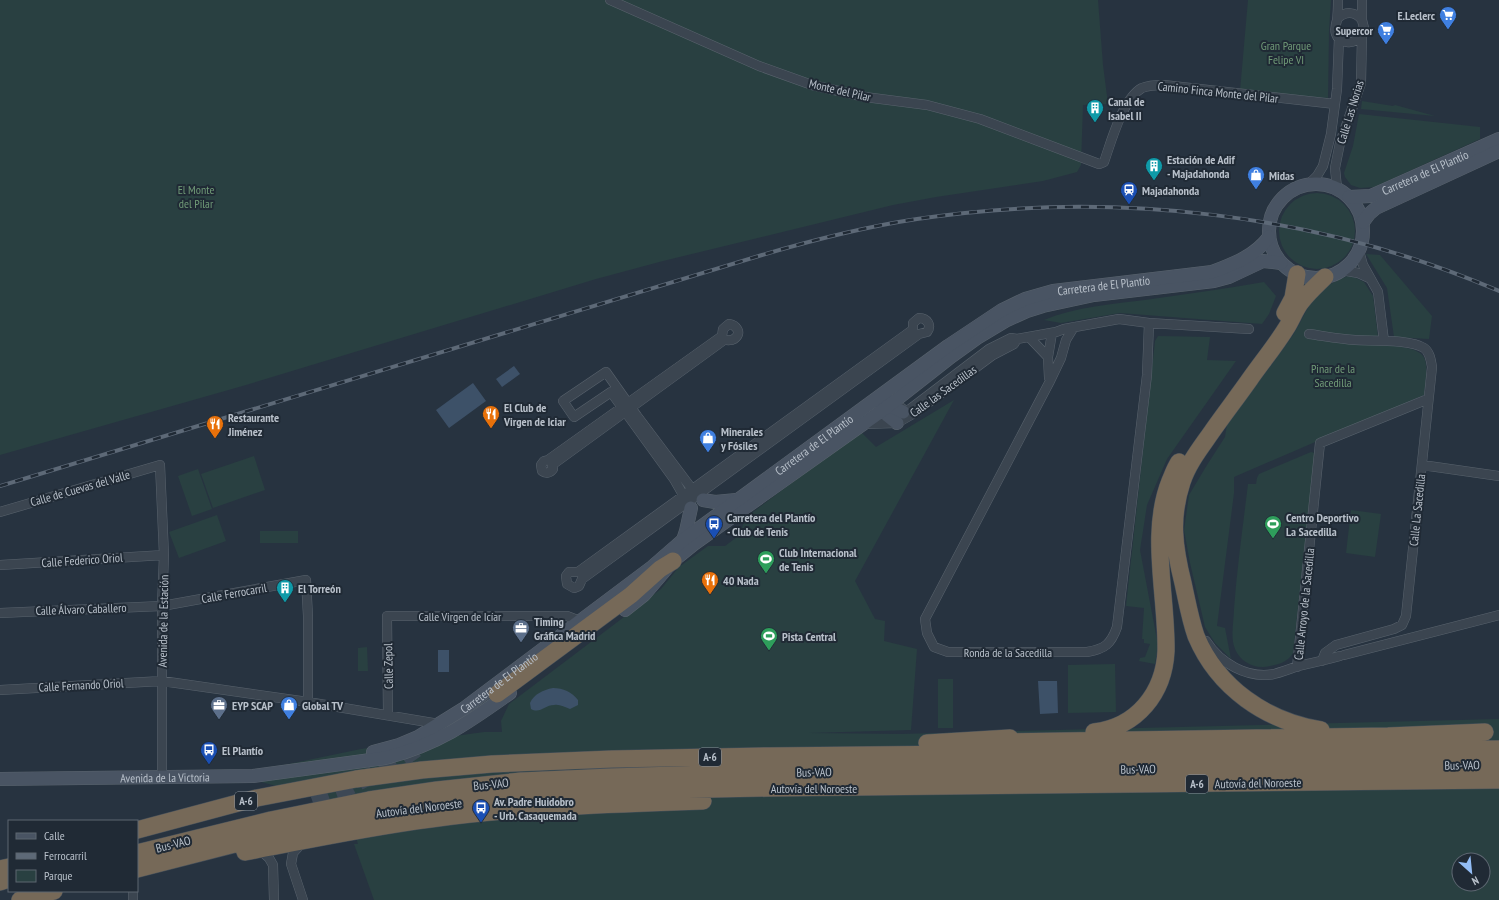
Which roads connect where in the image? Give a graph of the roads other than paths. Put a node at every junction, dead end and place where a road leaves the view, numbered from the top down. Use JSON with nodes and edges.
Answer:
{"nodes":[{"id":1,"x":610,"y":0,"type":"edge"},
{"id":2,"x":1338,"y":0,"type":"edge"},
{"id":3,"x":1362,"y":0,"type":"edge"},
{"id":4,"x":1337,"y":19,"type":"junction"},
{"id":5,"x":1362,"y":20,"type":"junction"},
{"id":6,"x":1362,"y":36,"type":"junction"},
{"id":7,"x":1339,"y":38,"type":"junction"},
{"id":8,"x":1335,"y":104,"type":"junction"},
{"id":9,"x":1499,"y":139,"type":"edge"},
{"id":10,"x":1499,"y":151,"type":"edge"},
{"id":11,"x":1078,"y":155,"type":"joint"},
{"id":12,"x":1309,"y":184,"type":"junction"},
{"id":13,"x":1337,"y":188,"type":"junction"},
{"id":14,"x":1349,"y":197,"type":"junction"},
{"id":15,"x":1363,"y":222,"type":"junction"},
{"id":16,"x":1269,"y":237,"type":"junction"},
{"id":17,"x":1359,"y":251,"type":"junction"},
{"id":18,"x":1281,"y":263,"type":"junction"},
{"id":19,"x":1341,"y":270,"type":"junction"},
{"id":20,"x":1297,"y":274,"type":"junction"},
{"id":21,"x":1325,"y":277,"type":"junction"},
{"id":22,"x":1371,"y":279,"type":"junction"},
{"id":23,"x":1149,"y":323,"type":"junction"},
{"id":24,"x":1074,"y":327,"type":"junction"},
{"id":25,"x":1249,"y":329,"type":"dead end"},
{"id":26,"x":1054,"y":333,"type":"junction"},
{"id":27,"x":1309,"y":334,"type":"dead end"},
{"id":28,"x":1029,"y":337,"type":"junction"},
{"id":29,"x":1384,"y":341,"type":"junction"},
{"id":30,"x":948,"y":346,"type":"junction"},
{"id":31,"x":1063,"y":346,"type":"junction"},
{"id":32,"x":1048,"y":358,"type":"junction"},
{"id":33,"x":1049,"y":383,"type":"junction"},
{"id":34,"x":906,"y":392,"type":"junction"},
{"id":35,"x":1428,"y":399,"type":"junction"},
{"id":36,"x":626,"y":407,"type":"junction"},
{"id":37,"x":887,"y":407,"type":"junction"},
{"id":38,"x":900,"y":418,"type":"junction"},
{"id":39,"x":862,"y":424,"type":"junction"},
{"id":40,"x":827,"y":434,"type":"junction"},
{"id":41,"x":160,"y":465,"type":"joint"},
{"id":42,"x":1422,"y":465,"type":"junction"},
{"id":43,"x":1499,"y":476,"type":"edge"},
{"id":44,"x":698,"y":494,"type":"junction"},
{"id":45,"x":740,"y":499,"type":"junction"},
{"id":46,"x":687,"y":502,"type":"junction"},
{"id":47,"x":0,"y":512,"type":"edge"},
{"id":48,"x":714,"y":524,"type":"junction"},
{"id":49,"x":683,"y":540,"type":"junction"},
{"id":50,"x":164,"y":555,"type":"junction"},
{"id":51,"x":667,"y":562,"type":"junction"},
{"id":52,"x":0,"y":565,"type":"edge"},
{"id":53,"x":1188,"y":604,"type":"junction"},
{"id":54,"x":162,"y":606,"type":"junction"},
{"id":55,"x":0,"y":612,"type":"edge"},
{"id":56,"x":1499,"y":614,"type":"edge"},
{"id":57,"x":387,"y":616,"type":"joint"},
{"id":58,"x":580,"y":621,"type":"junction"},
{"id":59,"x":1322,"y":661,"type":"junction"},
{"id":60,"x":1297,"y":667,"type":"junction"},
{"id":61,"x":162,"y":681,"type":"junction"},
{"id":62,"x":0,"y":690,"type":"edge"},
{"id":63,"x":497,"y":694,"type":"tunnel mouth"},
{"id":64,"x":308,"y":702,"type":"junction"},
{"id":65,"x":388,"y":715,"type":"junction"},
{"id":66,"x":439,"y":724,"type":"junction"},
{"id":67,"x":1492,"y":732,"type":"edge"},
{"id":68,"x":927,"y":743,"type":"junction"},
{"id":69,"x":1499,"y":748,"type":"edge"},
{"id":70,"x":402,"y":749,"type":"junction"},
{"id":71,"x":492,"y":764,"type":"junction"},
{"id":72,"x":1499,"y":765,"type":"edge"},
{"id":73,"x":162,"y":778,"type":"junction"},
{"id":74,"x":0,"y":779,"type":"edge"},
{"id":75,"x":1499,"y":780,"type":"edge"},
{"id":76,"x":897,"y":788,"type":"junction"},
{"id":77,"x":312,"y":800,"type":"tunnel mouth"},
{"id":78,"x":138,"y":830,"type":"edge"},
{"id":79,"x":303,"y":841,"type":"junction"},
{"id":80,"x":138,"y":843,"type":"edge"},
{"id":81,"x":259,"y":850,"type":"junction"},
{"id":82,"x":140,"y":863,"type":"edge"},
{"id":83,"x":50,"y":892,"type":"edge"},
{"id":84,"x":20,"y":900,"type":"edge"},
{"id":85,"x":274,"y":900,"type":"edge"},
{"id":86,"x":302,"y":900,"type":"edge"}],
"edges":[{"from":1,"to":11,"type":"street","name":"Monte del Pilar"},
{"from":2,"to":4,"type":"street","name":"Calle Las Norias"},
{"from":3,"to":5,"type":"street","name":"Calle Las Norias"},
{"from":4,"to":5,"type":"street"},
{"from":4,"to":7,"type":"street","name":"Calle Las Norias"},
{"from":5,"to":6,"type":"street","name":"Calle Las Norias"},
{"from":6,"to":7,"type":"street"},
{"from":6,"to":13,"type":"street","name":"Calle Las Norias"},
{"from":7,"to":8,"type":"street","name":"Calle Las Norias"},
{"from":8,"to":11,"type":"street","name":"Camino Finca Monte del Pilar"},
{"from":8,"to":12,"type":"street","name":"Calle Las Norias"},
{"from":9,"to":14,"type":"street","name":"Carretera de El Plantío"},
{"from":10,"to":15,"type":"street","name":"Carretera de El Plantío"},
{"from":12,"to":13,"type":"street"},
{"from":12,"to":16,"type":"street"},
{"from":13,"to":14,"type":"street"},
{"from":14,"to":15,"type":"street"},
{"from":15,"to":17,"type":"street"},
{"from":16,"to":18,"type":"street"},
{"from":16,"to":30,"type":"street","name":"Carretera de El Plantío"},
{"from":17,"to":19,"type":"street"},
{"from":17,"to":22,"type":"street"},
{"from":18,"to":20,"type":"street"},
{"from":18,"to":34,"type":"street","name":"Carretera de El Plantío"},
{"from":19,"to":21,"type":"street"},
{"from":19,"to":22,"type":"street"},
{"from":20,"to":21,"type":"street"},
{"from":20,"to":68,"type":"highway"},
{"from":21,"to":53,"type":"highway"},
{"from":22,"to":29,"type":"street"},
{"from":23,"to":24,"type":"street","name":"Calle las Sacedillas"},
{"from":23,"to":25,"type":"street","name":"Calle las Sacedillas"},
{"from":23,"to":33,"type":"street","name":"Ronda de la Sacedilla"},
{"from":24,"to":26,"type":"street","name":"Calle las Sacedillas"},
{"from":24,"to":31,"type":"street"},
{"from":26,"to":28,"type":"street","name":"Calle las Sacedillas"},
{"from":26,"to":31,"type":"street"},
{"from":26,"to":32,"type":"street"},
{"from":27,"to":29,"type":"street","name":"Calle La Sacedilla"},
{"from":28,"to":32,"type":"street"},
{"from":28,"to":38,"type":"street","name":"Calle las Sacedillas"},
{"from":29,"to":35,"type":"street","name":"Calle La Sacedilla"},
{"from":30,"to":37,"type":"street"},
{"from":30,"to":40,"type":"street","name":"Carretera de El Plantío"},
{"from":31,"to":33,"type":"street","name":"Ronda de la Sacedilla"},
{"from":32,"to":33,"type":"street"},
{"from":34,"to":37,"type":"street","name":"Carretera de El Plantío"},
{"from":34,"to":38,"type":"street","name":"Calle las Sacedillas"},
{"from":35,"to":42,"type":"street","name":"Calle La Sacedilla"},
{"from":35,"to":60,"type":"street","name":"Calle Arroyo de la Sacedilla"},
{"from":36,"to":36,"type":"street"},
{"from":36,"to":36,"type":"street"},
{"from":36,"to":36,"type":"street"},
{"from":36,"to":44,"type":"street"},
{"from":36,"to":46,"type":"street"},
{"from":37,"to":38,"type":"street"},
{"from":37,"to":39,"type":"street","name":"Carretera de El Plantío"},
{"from":37,"to":40,"type":"street"},
{"from":38,"to":39,"type":"street","name":"Calle las Sacedillas"},
{"from":39,"to":48,"type":"street","name":"Carretera de El Plantío"},
{"from":40,"to":45,"type":"street","name":"Carretera de El Plantío"},
{"from":41,"to":47,"type":"street","name":"Calle de Cuevas del Valle"},
{"from":41,"to":50,"type":"street","name":"Avenida de la Estación"},
{"from":42,"to":43,"type":"street"},
{"from":42,"to":59,"type":"street","name":"Calle La Sacedilla"},
{"from":44,"to":44,"type":"street"},
{"from":44,"to":45,"type":"street"},
{"from":44,"to":46,"type":"street"},
{"from":44,"to":48,"type":"street"},
{"from":45,"to":48,"type":"street","name":"Carretera de El Plantío"},
{"from":46,"to":46,"type":"street"},
{"from":46,"to":48,"type":"street"},
{"from":46,"to":49,"type":"street"},
{"from":48,"to":49,"type":"street","name":"Carretera de El Plantío"},
{"from":48,"to":51,"type":"street","name":"Carretera de El Plantío"},
{"from":49,"to":51,"type":"street","name":"Carretera de El Plantío"},
{"from":50,"to":52,"type":"street","name":"Calle Federico Oriol"},
{"from":50,"to":54,"type":"street","name":"Avenida de la Estación"},
{"from":51,"to":58,"type":"street","name":"Carretera de El Plantío"},
{"from":51,"to":63,"type":"highway"},
{"from":51,"to":70,"type":"street","name":"Carretera de El Plantío"},
{"from":53,"to":60,"type":"street","name":"Calle Arroyo de la Sacedilla"},
{"from":53,"to":67,"type":"highway"},
{"from":54,"to":55,"type":"street","name":"Calle Álvaro Caballero"},
{"from":54,"to":61,"type":"street","name":"Avenida de la Estación"},
{"from":54,"to":64,"type":"street","name":"Calle Ferrocarril"},
{"from":56,"to":59,"type":"street","name":"Calle Arroyo de la Sacedilla"},
{"from":57,"to":58,"type":"street","name":"Calle Virgen de Icíar"},
{"from":57,"to":65,"type":"street","name":"Calle Zepol"},
{"from":58,"to":66,"type":"street","name":"Carretera de El Plantío"},
{"from":59,"to":60,"type":"street","name":"Calle Arroyo de la Sacedilla"},
{"from":61,"to":62,"type":"street","name":"Calle Fernando Oriol"},
{"from":61,"to":64,"type":"street","name":"Calle Fernando Oriol"},
{"from":61,"to":73,"type":"street","name":"Avenida de la Estación"},
{"from":64,"to":65,"type":"street","name":"Calle Fernando Oriol"},
{"from":65,"to":66,"type":"street","name":"Calle Fernando Oriol"},
{"from":66,"to":70,"type":"street","name":"Carretera de El Plantío"},
{"from":67,"to":68,"type":"highway"},
{"from":68,"to":71,"type":"highway"},
{"from":69,"to":71,"type":"highway","number":"A-6"},
{"from":70,"to":73,"type":"street","name":"Avenida de la Victoria"},
{"from":71,"to":78,"type":"highway","number":"A-6"},
{"from":72,"to":82,"type":"highway","name":"Bus-VAO"},
{"from":73,"to":74,"type":"street","name":"Avenida de la Victoria"},
{"from":75,"to":76,"type":"highway","name":"Autovía del Noroeste","number":"A-6"},
{"from":76,"to":79,"type":"highway"},
{"from":76,"to":82,"type":"highway","name":"Autovía del Noroeste","number":"A-6"},
{"from":77,"to":80,"type":"highway"},
{"from":79,"to":81,"type":"highway"},
{"from":79,"to":86,"type":"street"},
{"from":81,"to":82,"type":"highway"},
{"from":81,"to":85,"type":"street"},
{"from":83,"to":84,"type":"highway"}]}
